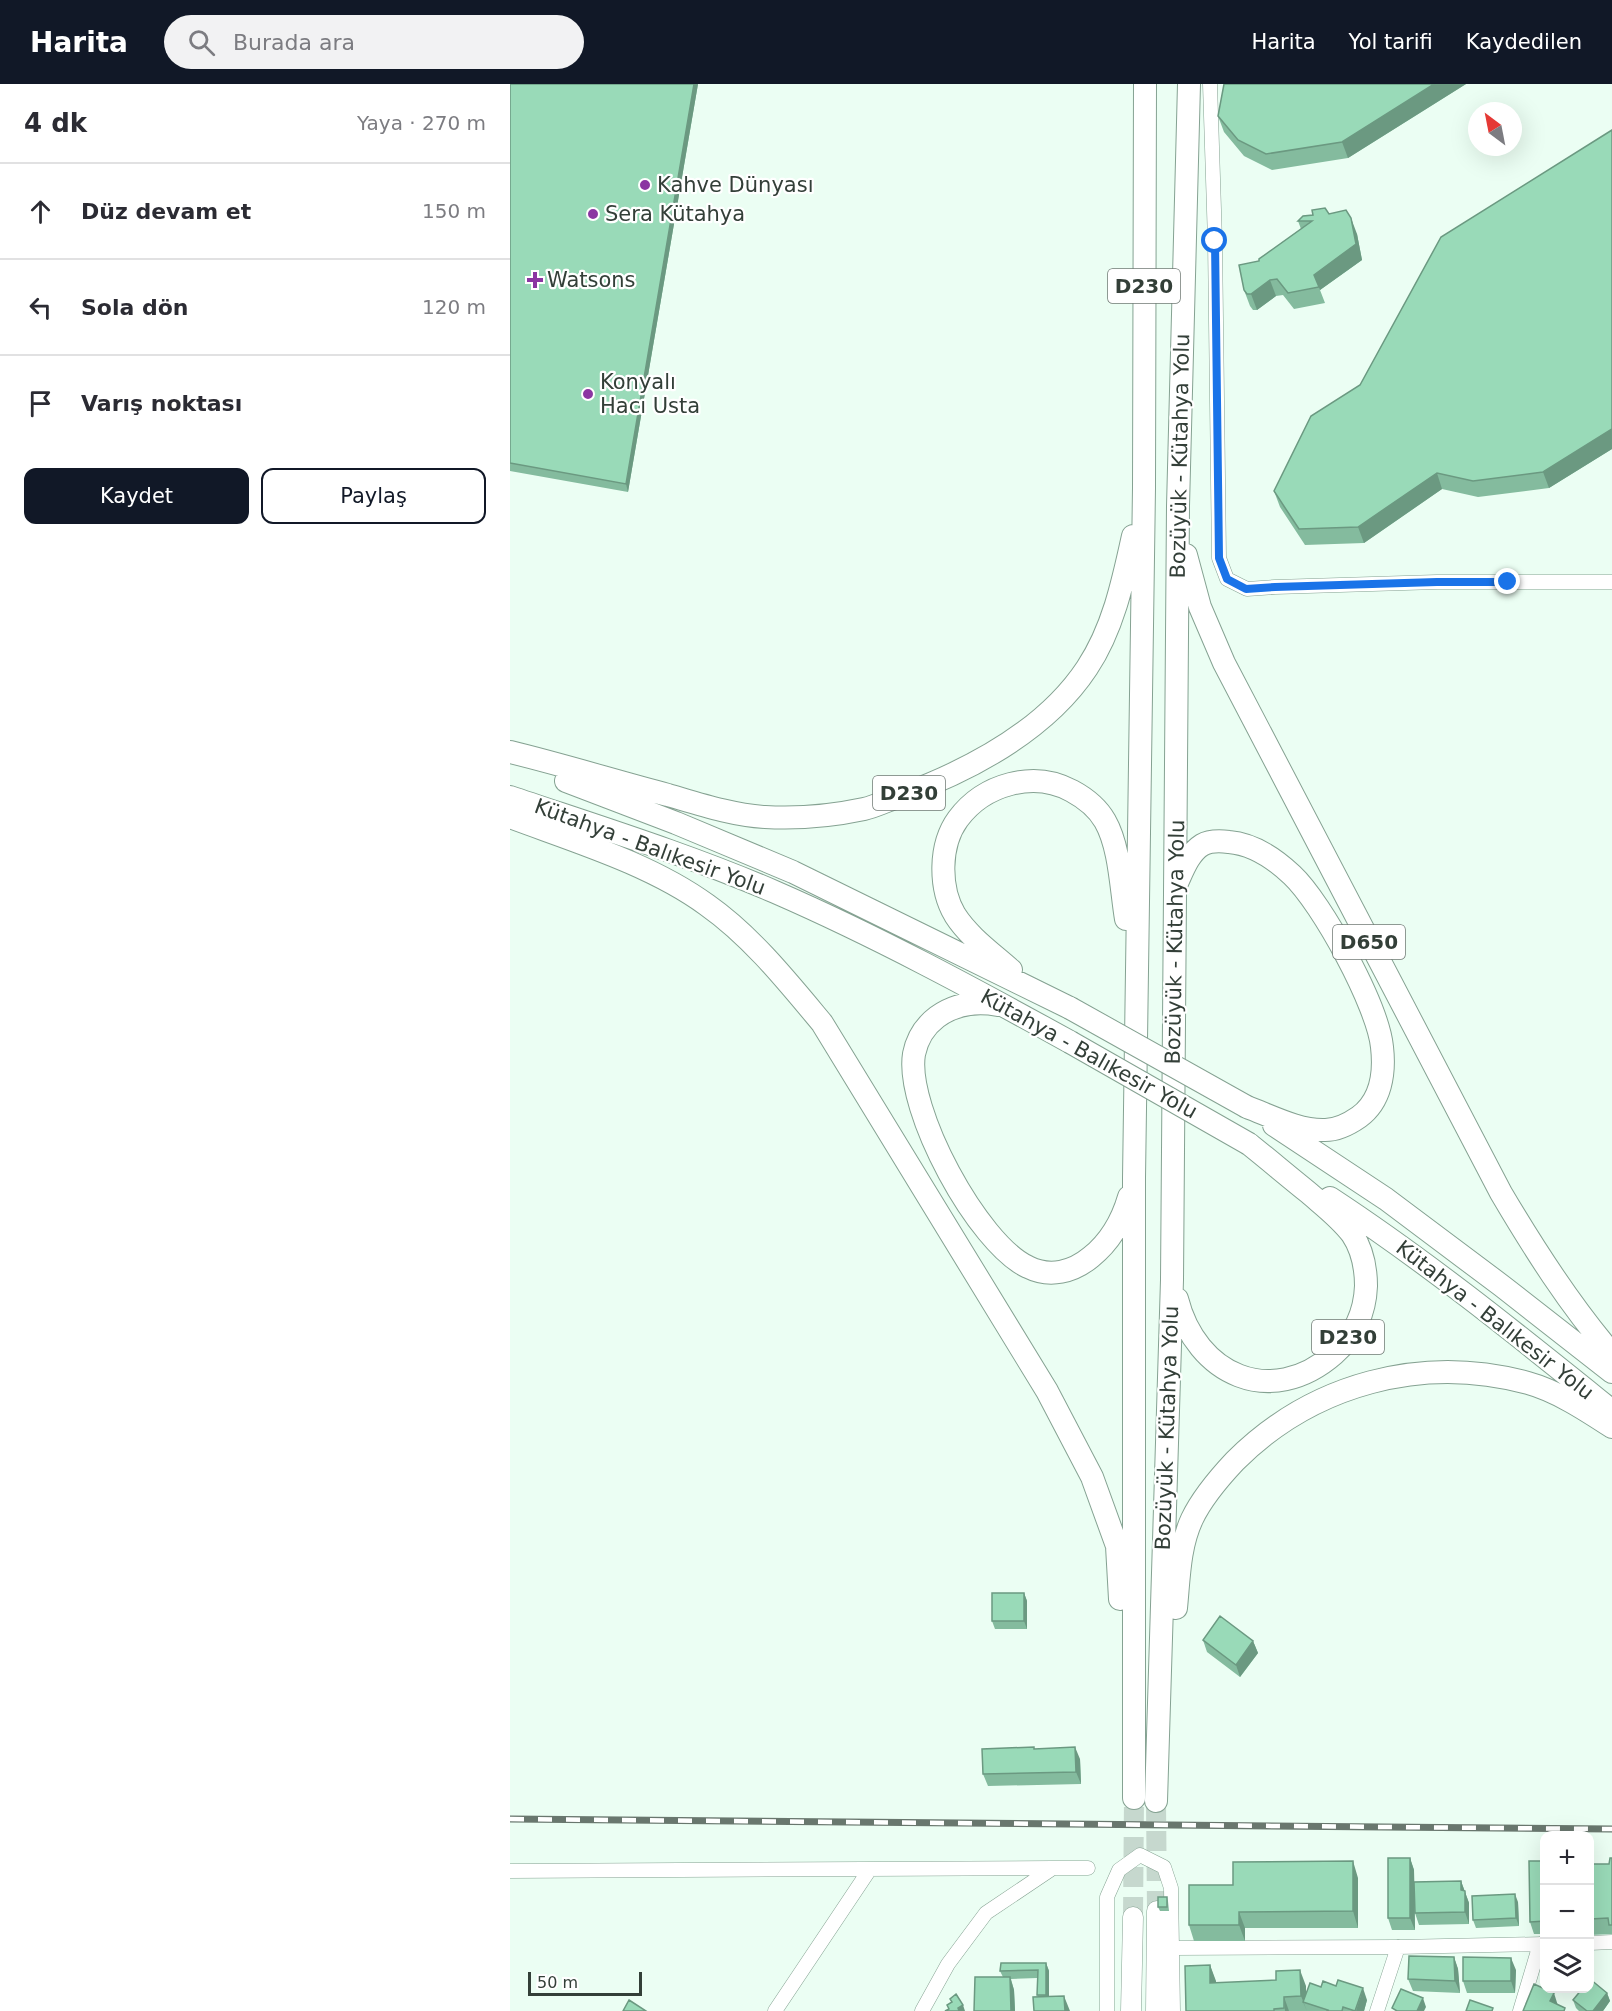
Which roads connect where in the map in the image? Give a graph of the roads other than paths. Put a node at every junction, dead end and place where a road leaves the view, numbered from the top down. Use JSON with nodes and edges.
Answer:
{"nodes":[{"id":1,"x":1145,"y":84,"type":"edge"},
{"id":2,"x":1189,"y":84,"type":"edge"},
{"id":3,"x":1210,"y":84,"type":"edge"},
{"id":4,"x":1144,"y":488,"type":"junction"},
{"id":5,"x":1178,"y":506,"type":"junction"},
{"id":6,"x":1612,"y":582,"type":"edge"},
{"id":7,"x":510,"y":752,"type":"edge"},
{"id":8,"x":510,"y":763,"type":"edge"},
{"id":9,"x":510,"y":797,"type":"edge"},
{"id":10,"x":510,"y":817,"type":"edge"},
{"id":11,"x":1176,"y":886,"type":"junction"},
{"id":12,"x":1135,"y":980,"type":"junction"},
{"id":13,"x":1006,"y":1006,"type":"junction"},
{"id":14,"x":1070,"y":1008,"type":"junction"},
{"id":15,"x":1247,"y":1107,"type":"junction"},
{"id":16,"x":1249,"y":1144,"type":"junction"},
{"id":17,"x":1134,"y":1178,"type":"junction"},
{"id":18,"x":1172,"y":1280,"type":"junction"},
{"id":19,"x":1612,"y":1354,"type":"edge"},
{"id":20,"x":1612,"y":1372,"type":"edge"},
{"id":21,"x":1612,"y":1412,"type":"edge"},
{"id":22,"x":1612,"y":1427,"type":"edge"},
{"id":23,"x":1145,"y":1799,"type":"junction"},
{"id":24,"x":1088,"y":1868,"type":"dead end"},
{"id":25,"x":870,"y":1869,"type":"junction"},
{"id":26,"x":1053,"y":1869,"type":"junction"},
{"id":27,"x":510,"y":1871,"type":"edge"},
{"id":28,"x":1157,"y":1911,"type":"tunnel mouth"},
{"id":29,"x":1133,"y":1917,"type":"tunnel mouth"},
{"id":30,"x":1594,"y":1942,"type":"edge"},
{"id":31,"x":1612,"y":1942,"type":"edge"},
{"id":32,"x":1540,"y":1944,"type":"edge"},
{"id":33,"x":1398,"y":1947,"type":"junction"},
{"id":34,"x":1173,"y":1948,"type":"junction"},
{"id":35,"x":1540,"y":1950,"type":"edge"},
{"id":36,"x":775,"y":2011,"type":"edge"},
{"id":37,"x":922,"y":2011,"type":"edge"},
{"id":38,"x":1107,"y":2011,"type":"edge"},
{"id":39,"x":1131,"y":2011,"type":"edge"},
{"id":40,"x":1155,"y":2011,"type":"edge"},
{"id":41,"x":1173,"y":2011,"type":"edge"},
{"id":42,"x":1377,"y":2011,"type":"edge"},
{"id":43,"x":1520,"y":2011,"type":"edge"}],
"edges":[{"from":1,"to":4,"type":"highway","name":"Bozüyük - Kütahya Yolu","number":"D230"},
{"from":2,"to":5,"type":"highway","name":"Bozüyük - Kütahya Yolu","number":"D230"},
{"from":3,"to":6,"type":"street"},
{"from":4,"to":7,"type":"highway","number":"D230"},
{"from":4,"to":12,"type":"highway","name":"Bozüyük - Kütahya Yolu","number":"D230"},
{"from":5,"to":11,"type":"highway","name":"Bozüyük - Kütahya Yolu","number":"D230"},
{"from":5,"to":19,"type":"highway","number":"D650"},
{"from":8,"to":14,"type":"highway","name":"Kütahya - Balıkesir Yolu"},
{"from":9,"to":13,"type":"highway","name":"Kütahya - Balıkesir Yolu","number":"D230"},
{"from":10,"to":23,"type":"highway"},
{"from":11,"to":15,"type":"highway"},
{"from":11,"to":18,"type":"highway","name":"Bozüyük - Kütahya Yolu","number":"D230"},
{"from":12,"to":14,"type":"highway"},
{"from":12,"to":17,"type":"highway","name":"Bozüyük - Kütahya Yolu","number":"D230"},
{"from":13,"to":16,"type":"highway","name":"Kütahya - Balıkesir Yolu","number":"D230","bridge":true},
{"from":13,"to":17,"type":"highway"},
{"from":14,"to":15,"type":"highway","name":"Kütahya - Balıkesir Yolu","bridge":true},
{"from":15,"to":20,"type":"highway","name":"Kütahya - Balıkesir Yolu"},
{"from":16,"to":18,"type":"highway","number":"D230"},
{"from":16,"to":21,"type":"highway","name":"Kütahya - Balıkesir Yolu"},
{"from":17,"to":23,"type":"highway","name":"Bozüyük - Kütahya Yolu"},
{"from":18,"to":23,"type":"highway","name":"Bozüyük - Kütahya Yolu"},
{"from":22,"to":23,"type":"highway"},
{"from":24,"to":26,"type":"street"},
{"from":25,"to":26,"type":"street"},
{"from":25,"to":27,"type":"street"},
{"from":25,"to":36,"type":"street"},
{"from":26,"to":37,"type":"street"},
{"from":28,"to":40,"type":"main road"},
{"from":29,"to":39,"type":"main road"},
{"from":30,"to":31,"type":"street"},
{"from":32,"to":33,"type":"street"},
{"from":33,"to":34,"type":"street"},
{"from":33,"to":42,"type":"street"},
{"from":34,"to":38,"type":"street"},
{"from":34,"to":41,"type":"street"},
{"from":35,"to":43,"type":"street"}]}
